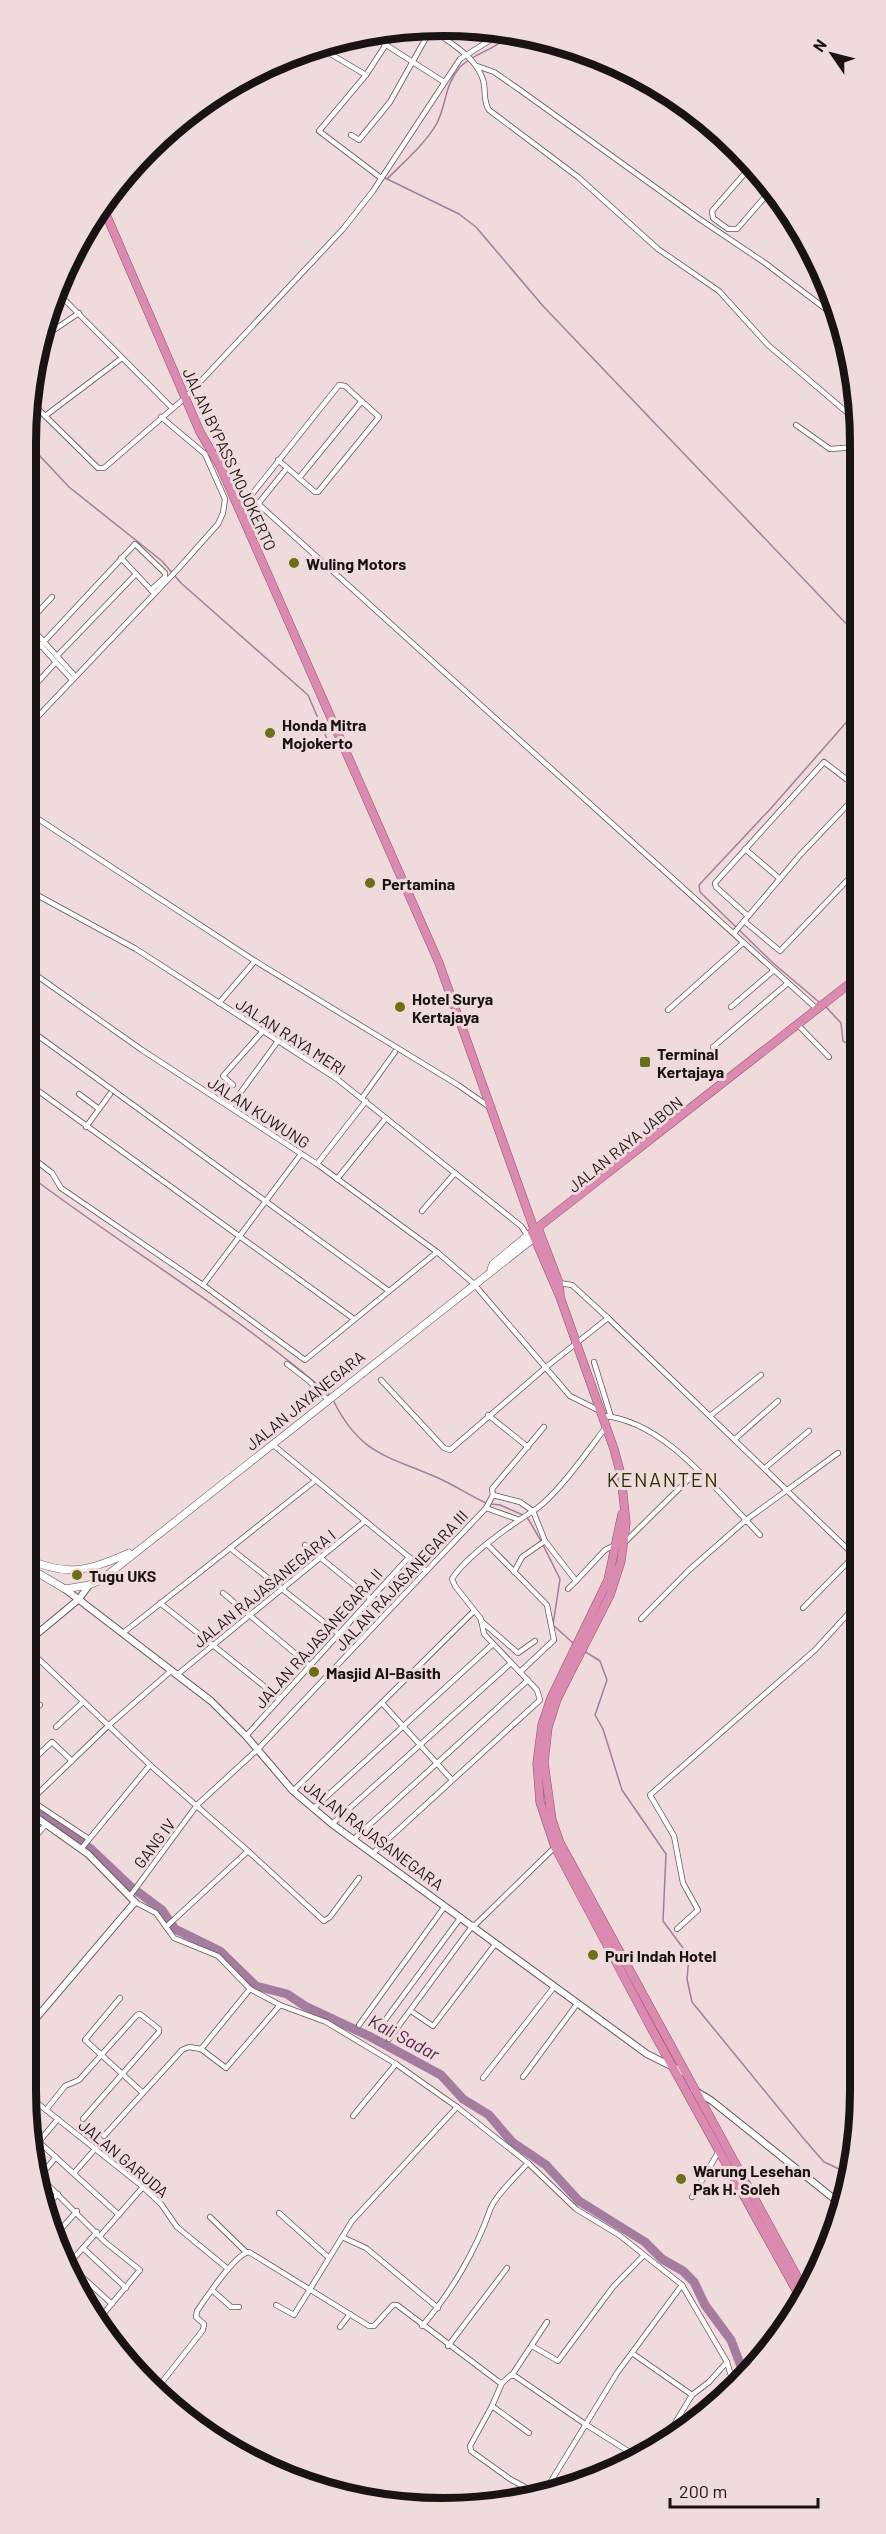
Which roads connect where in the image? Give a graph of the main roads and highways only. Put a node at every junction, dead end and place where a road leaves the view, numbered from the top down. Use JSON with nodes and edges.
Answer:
{"nodes":[{"id":1,"x":106,"y":215,"type":"edge"},
{"id":2,"x":850,"y":983,"type":"edge"},
{"id":3,"x":536,"y":1230,"type":"junction"},
{"id":4,"x":560,"y":1297,"type":"junction"},
{"id":5,"x":134,"y":1551,"type":"junction"},
{"id":6,"x":36,"y":1562,"type":"edge"},
{"id":7,"x":96,"y":1567,"type":"junction"},
{"id":8,"x":54,"y":1568,"type":"junction"},
{"id":9,"x":36,"y":1573,"type":"edge"},
{"id":10,"x":101,"y":1580,"type":"junction"},
{"id":11,"x":49,"y":1582,"type":"junction"},
{"id":12,"x":575,"y":1657,"type":"junction"},
{"id":13,"x":800,"y":2284,"type":"edge"},
{"id":14,"x":796,"y":2292,"type":"edge"}],
"edges":[{"from":1,"to":3,"type":"highway","name":"JALAN BYPASS MOJOKERTO"},
{"from":2,"to":3,"type":"highway","name":"JALAN RAYA JABON"},
{"from":3,"to":4,"type":"highway","name":"JALAN BYPASS MOJOKERTO"},
{"from":3,"to":4,"type":"highway","name":"JALAN BYPASS MOJOKERTO"},
{"from":3,"to":5,"type":"main road","name":"JALAN JAYANEGARA"},
{"from":4,"to":12,"type":"highway","name":"JALAN BYPASS MOJOKERTO"},
{"from":5,"to":7,"type":"main road","name":"JALAN JAYANEGARA"},
{"from":5,"to":10,"type":"main road","name":"JALAN JAYANEGARA"},
{"from":6,"to":8,"type":"main road","name":"JALAN JAYANEGARA"},
{"from":7,"to":8,"type":"main road","name":"JALAN JAYANEGARA"},
{"from":7,"to":10,"type":"main road"},
{"from":8,"to":11,"type":"main road"},
{"from":9,"to":11,"type":"main road"},
{"from":10,"to":11,"type":"main road","name":"JALAN JAYANEGARA"},
{"from":12,"to":13,"type":"highway","name":"JALAN BYPASS MOJOKERTO"},
{"from":12,"to":14,"type":"highway","name":"JALAN BYPASS MOJOKERTO"}]}
